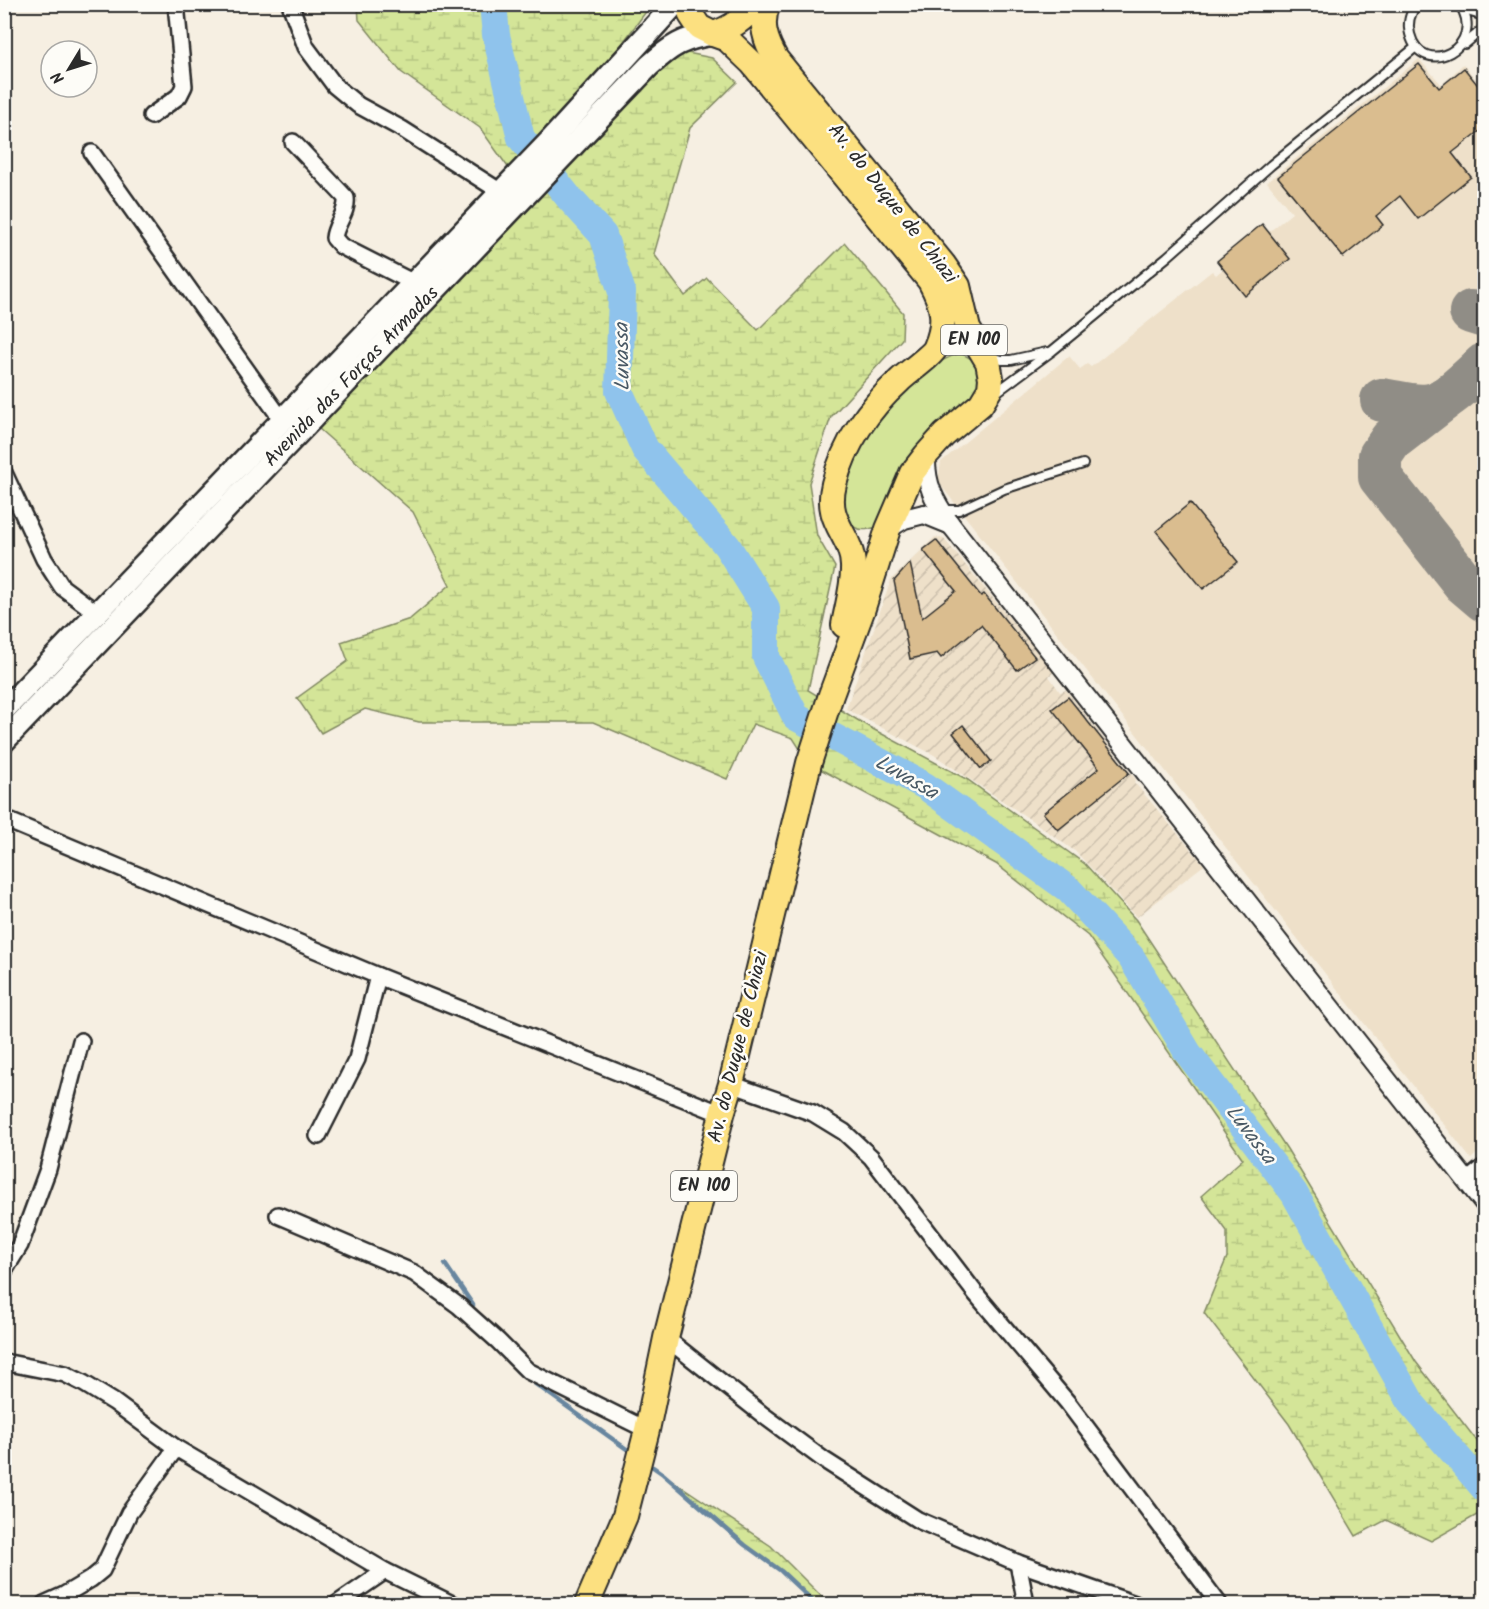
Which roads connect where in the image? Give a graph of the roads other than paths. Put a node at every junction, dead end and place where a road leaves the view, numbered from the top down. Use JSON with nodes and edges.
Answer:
{"nodes":[{"id":1,"x":176,"y":4,"type":"edge"},
{"id":2,"x":290,"y":4,"type":"edge"},
{"id":3,"x":675,"y":4,"type":"edge"},
{"id":4,"x":689,"y":4,"type":"edge"},
{"id":5,"x":758,"y":4,"type":"edge"},
{"id":6,"x":768,"y":4,"type":"edge"},
{"id":7,"x":1417,"y":4,"type":"edge"},
{"id":8,"x":1462,"y":8,"type":"edge"},
{"id":9,"x":1485,"y":16,"type":"edge"},
{"id":10,"x":1485,"y":28,"type":"edge"},
{"id":11,"x":713,"y":34,"type":"junction"},
{"id":12,"x":1416,"y":47,"type":"junction"},
{"id":13,"x":1459,"y":49,"type":"junction"},
{"id":14,"x":151,"y":116,"type":"dead end"},
{"id":15,"x":292,"y":142,"type":"dead end"},
{"id":16,"x":555,"y":150,"type":"junction"},
{"id":17,"x":92,"y":153,"type":"dead end"},
{"id":18,"x":515,"y":187,"type":"junction"},
{"id":19,"x":414,"y":283,"type":"junction"},
{"id":20,"x":936,"y":350,"type":"junction"},
{"id":21,"x":980,"y":350,"type":"junction"},
{"id":22,"x":1052,"y":351,"type":"junction"},
{"id":23,"x":981,"y":404,"type":"junction"},
{"id":24,"x":282,"y":420,"type":"junction"},
{"id":25,"x":926,"y":455,"type":"junction"},
{"id":26,"x":1083,"y":464,"type":"dead end"},
{"id":27,"x":4,"y":473,"type":"edge"},
{"id":28,"x":946,"y":517,"type":"junction"},
{"id":29,"x":834,"y":519,"type":"junction"},
{"id":30,"x":888,"y":529,"type":"junction"},
{"id":31,"x":97,"y":613,"type":"junction"},
{"id":32,"x":831,"y":696,"type":"junction"},
{"id":33,"x":4,"y":710,"type":"edge"},
{"id":34,"x":4,"y":741,"type":"edge"},
{"id":35,"x":4,"y":819,"type":"edge"},
{"id":36,"x":378,"y":976,"type":"junction"},
{"id":37,"x":81,"y":1041,"type":"dead end"},
{"id":38,"x":731,"y":1084,"type":"junction"},
{"id":39,"x":722,"y":1114,"type":"junction"},
{"id":40,"x":318,"y":1136,"type":"dead end"},
{"id":41,"x":1485,"y":1167,"type":"edge"},
{"id":42,"x":1468,"y":1180,"type":"junction"},
{"id":43,"x":1485,"y":1203,"type":"edge"},
{"id":44,"x":278,"y":1215,"type":"dead end"},
{"id":45,"x":4,"y":1271,"type":"edge"},
{"id":46,"x":666,"y":1338,"type":"junction"},
{"id":47,"x":4,"y":1362,"type":"edge"},
{"id":48,"x":647,"y":1430,"type":"junction"},
{"id":49,"x":176,"y":1448,"type":"junction"},
{"id":50,"x":1018,"y":1563,"type":"junction"},
{"id":51,"x":385,"y":1571,"type":"junction"},
{"id":52,"x":44,"y":1605,"type":"edge"},
{"id":53,"x":337,"y":1605,"type":"edge"},
{"id":54,"x":452,"y":1605,"type":"edge"},
{"id":55,"x":587,"y":1605,"type":"edge"},
{"id":56,"x":1026,"y":1605,"type":"edge"},
{"id":57,"x":1136,"y":1605,"type":"edge"},
{"id":58,"x":1219,"y":1605,"type":"edge"}],
"edges":[{"from":1,"to":14,"type":"street"},
{"from":2,"to":18,"type":"street"},
{"from":3,"to":16,"type":"main road","name":"Avenida das Forças Armadas"},
{"from":4,"to":11,"type":"main road","number":"EN 100"},
{"from":5,"to":11,"type":"main road","name":"Avenida das Forças Armadas"},
{"from":6,"to":21,"type":"main road","name":"Av. do Duque de Chiazi","number":"EN 100"},
{"from":7,"to":12,"type":"lane"},
{"from":8,"to":9,"type":"lane"},
{"from":8,"to":13,"type":"lane"},
{"from":10,"to":13,"type":"lane"},
{"from":11,"to":16,"type":"main road","name":"Avenida das Forças Armadas"},
{"from":11,"to":20,"type":"main road","name":"Av. do Duque de Chiazi","number":"EN 100"},
{"from":12,"to":13,"type":"lane"},
{"from":12,"to":22,"type":"lane"},
{"from":15,"to":19,"type":"street"},
{"from":16,"to":18,"type":"main road","name":"Avenida das Forças Armadas"},
{"from":17,"to":24,"type":"street"},
{"from":18,"to":19,"type":"main road","name":"Avenida das Forças Armadas"},
{"from":18,"to":34,"type":"main road","name":"Avenida das Forças Armadas"},
{"from":19,"to":24,"type":"main road","name":"Avenida das Forças Armadas"},
{"from":20,"to":21,"type":"main road","number":"EN 100"},
{"from":20,"to":29,"type":"main road","name":"Av. do Duque de Chiazi","number":"EN 100"},
{"from":21,"to":22,"type":"lane"},
{"from":21,"to":23,"type":"main road","name":"Av. do Duque de Chiazi","number":"EN 100"},
{"from":22,"to":23,"type":"lane"},
{"from":23,"to":25,"type":"main road","name":"Av. do Duque de Chiazi","number":"EN 100"},
{"from":24,"to":31,"type":"main road","name":"Avenida das Forças Armadas"},
{"from":25,"to":28,"type":"street"},
{"from":25,"to":30,"type":"main road","name":"Av. do Duque de Chiazi","number":"EN 100"},
{"from":26,"to":28,"type":"lane"},
{"from":27,"to":31,"type":"street"},
{"from":28,"to":30,"type":"street"},
{"from":28,"to":42,"type":"street"},
{"from":29,"to":30,"type":"main road"},
{"from":29,"to":32,"type":"main road","name":"Av. do Duque de Chiazi","number":"EN 100"},
{"from":30,"to":32,"type":"main road","name":"Av. do Duque de Chiazi","number":"EN 100"},
{"from":31,"to":33,"type":"main road","name":"Avenida das Forças Armadas"},
{"from":32,"to":38,"type":"main road","name":"Av. do Duque de Chiazi","number":"EN 100"},
{"from":35,"to":36,"type":"street"},
{"from":36,"to":39,"type":"street"},
{"from":36,"to":40,"type":"street"},
{"from":37,"to":45,"type":"street"},
{"from":38,"to":39,"type":"main road","name":"Av. do Duque de Chiazi","number":"EN 100"},
{"from":38,"to":58,"type":"street"},
{"from":39,"to":46,"type":"main road","name":"Av. do Duque de Chiazi","number":"EN 100"},
{"from":41,"to":42,"type":"street"},
{"from":42,"to":43,"type":"street"},
{"from":44,"to":48,"type":"street"},
{"from":46,"to":48,"type":"main road","name":"Av. do Duque de Chiazi","number":"EN 100"},
{"from":46,"to":50,"type":"street"},
{"from":47,"to":49,"type":"street"},
{"from":48,"to":55,"type":"main road","name":"Av. do Duque de Chiazi","number":"EN 100"},
{"from":49,"to":51,"type":"street"},
{"from":49,"to":52,"type":"street"},
{"from":50,"to":56,"type":"street"},
{"from":50,"to":57,"type":"street"},
{"from":51,"to":53,"type":"street"},
{"from":51,"to":54,"type":"street"}]}
